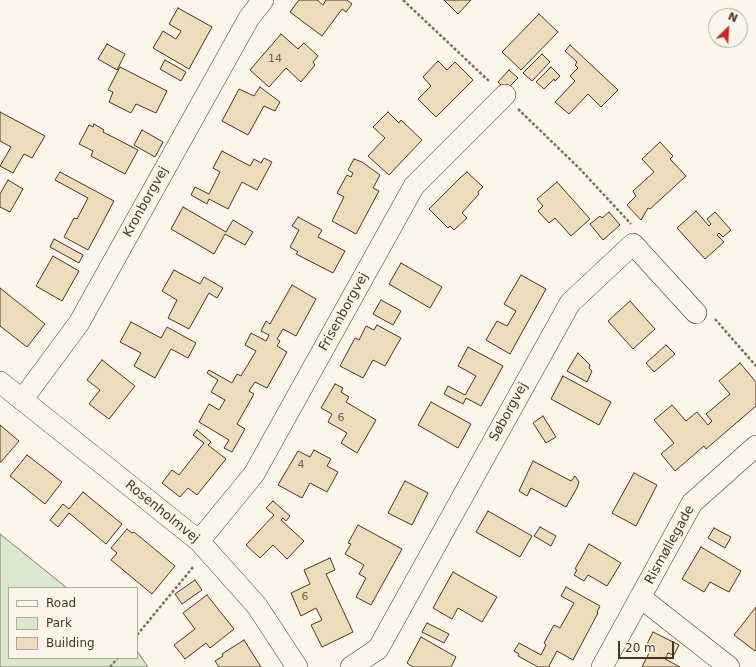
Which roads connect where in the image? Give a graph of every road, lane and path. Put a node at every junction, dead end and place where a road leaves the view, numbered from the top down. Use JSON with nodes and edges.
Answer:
{"nodes":[{"id":1,"x":263,"y":0,"type":"edge"},
{"id":2,"x":403,"y":0,"type":"edge"},
{"id":3,"x":505,"y":95,"type":"junction"},
{"id":4,"x":633,"y":244,"type":"junction"},
{"id":5,"x":696,"y":313,"type":"joint"},
{"id":6,"x":756,"y":366,"type":"edge"},
{"id":7,"x":0,"y":382,"type":"edge"},
{"id":8,"x":22,"y":400,"type":"junction"},
{"id":9,"x":756,"y":446,"type":"edge"},
{"id":10,"x":204,"y":546,"type":"junction"},
{"id":11,"x":640,"y":597,"type":"junction"},
{"id":12,"x":138,"y":634,"type":"edge"},
{"id":13,"x":117,"y":659,"type":"edge"},
{"id":14,"x":110,"y":667,"type":"edge"},
{"id":15,"x":297,"y":667,"type":"edge"},
{"id":16,"x":351,"y":667,"type":"edge"},
{"id":17,"x":602,"y":667,"type":"edge"},
{"id":18,"x":729,"y":667,"type":"edge"}],
"edges":[{"from":1,"to":8,"type":"street","name":"Kronborgvej"},
{"from":2,"to":3,"type":"path"},
{"from":3,"to":4,"type":"path"},
{"from":3,"to":10,"type":"street","name":"Frisenborgvej"},
{"from":4,"to":5,"type":"street"},
{"from":4,"to":16,"type":"street","name":"Søborgvej"},
{"from":5,"to":6,"type":"path"},
{"from":7,"to":8,"type":"street","name":"Rosenholmvej"},
{"from":8,"to":10,"type":"street","name":"Rosenholmvej"},
{"from":9,"to":11,"type":"street","name":"Rismøllegade"},
{"from":10,"to":12,"type":"path"},
{"from":10,"to":15,"type":"street","name":"Rosenholmvej"},
{"from":11,"to":17,"type":"street","name":"Rismøllegade"},
{"from":11,"to":18,"type":"street","name":"Rismøllegade"},
{"from":13,"to":14,"type":"path"}]}
